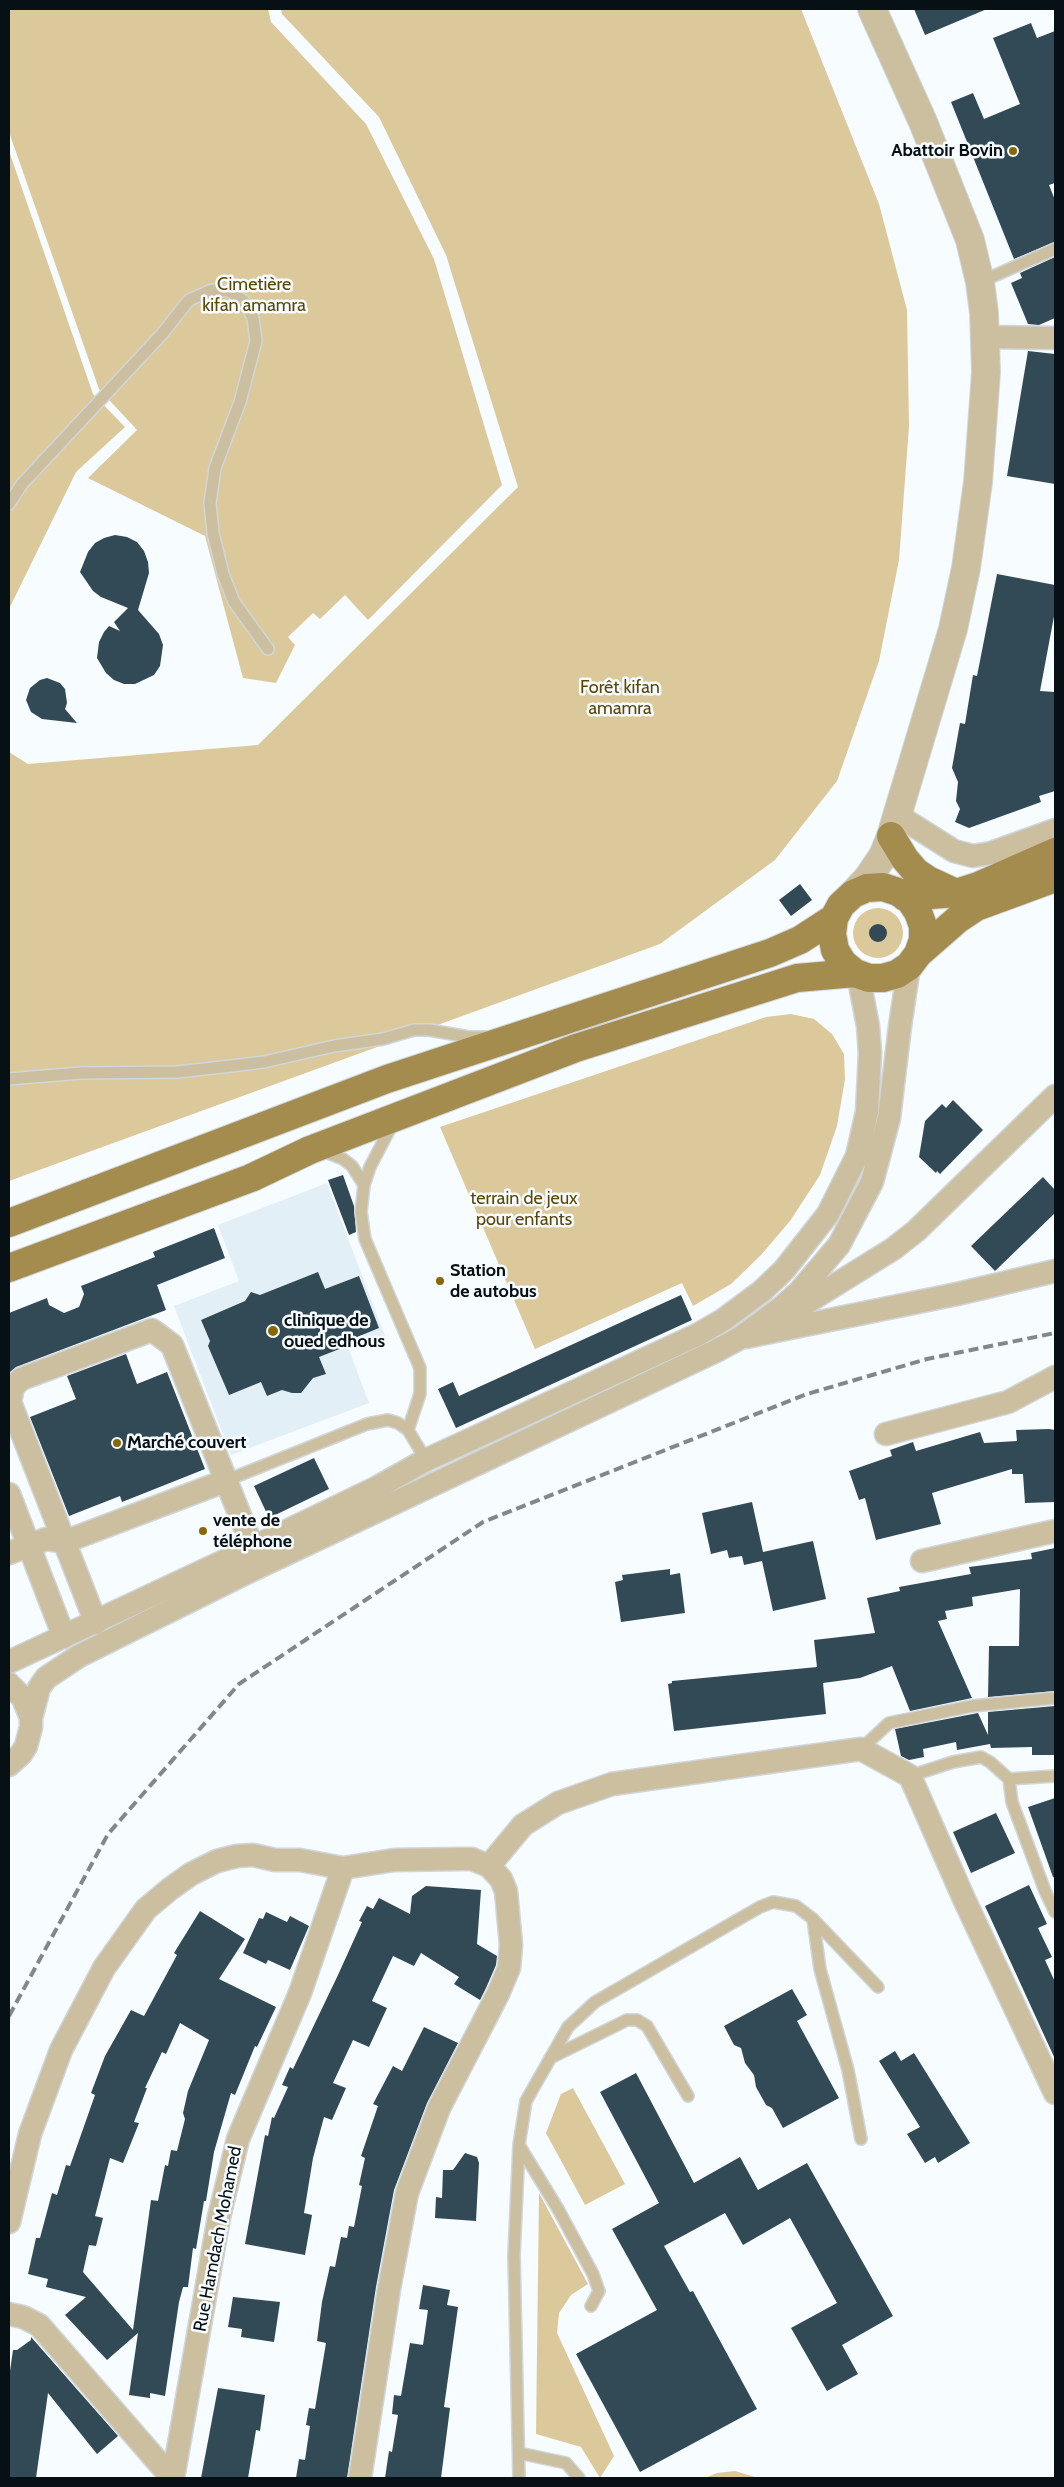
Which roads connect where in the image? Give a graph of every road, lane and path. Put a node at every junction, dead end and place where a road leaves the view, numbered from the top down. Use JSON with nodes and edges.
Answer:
{"nodes":[{"id":1,"x":872,"y":9,"type":"edge"},
{"id":2,"x":1055,"y":250,"type":"edge"},
{"id":3,"x":980,"y":282,"type":"junction"},
{"id":4,"x":986,"y":337,"type":"junction"},
{"id":5,"x":1055,"y":338,"type":"edge"},
{"id":6,"x":9,"y":504,"type":"edge"},
{"id":7,"x":268,"y":649,"type":"dead end"},
{"id":8,"x":894,"y":825,"type":"junction"},
{"id":9,"x":1055,"y":830,"type":"edge"},
{"id":10,"x":1055,"y":852,"type":"edge"},
{"id":11,"x":1055,"y":878,"type":"edge"},
{"id":12,"x":956,"y":893,"type":"junction"},
{"id":13,"x":853,"y":894,"type":"junction"},
{"id":14,"x":901,"y":894,"type":"junction"},
{"id":15,"x":834,"y":918,"type":"junction"},
{"id":16,"x":914,"y":960,"type":"junction"},
{"id":17,"x":857,"y":973,"type":"junction"},
{"id":18,"x":514,"y":1037,"type":"junction"},
{"id":19,"x":9,"y":1079,"type":"edge"},
{"id":20,"x":1055,"y":1096,"type":"edge"},
{"id":21,"x":396,"y":1118,"type":"junction"},
{"id":22,"x":310,"y":1150,"type":"junction"},
{"id":23,"x":364,"y":1185,"type":"junction"},
{"id":24,"x":9,"y":1222,"type":"edge"},
{"id":25,"x":869,"y":1265,"type":"junction"},
{"id":26,"x":9,"y":1268,"type":"edge"},
{"id":27,"x":1055,"y":1271,"type":"edge"},
{"id":28,"x":814,"y":1275,"type":"junction"},
{"id":29,"x":740,"y":1338,"type":"junction"},
{"id":30,"x":1055,"y":1378,"type":"edge"},
{"id":31,"x":408,"y":1430,"type":"junction"},
{"id":32,"x":886,"y":1434,"type":"dead end"},
{"id":33,"x":426,"y":1460,"type":"junction"},
{"id":34,"x":225,"y":1481,"type":"junction"},
{"id":35,"x":9,"y":1494,"type":"edge"},
{"id":36,"x":1055,"y":1531,"type":"edge"},
{"id":37,"x":64,"y":1542,"type":"junction"},
{"id":38,"x":19,"y":1548,"type":"edge"},
{"id":39,"x":252,"y":1548,"type":"junction"},
{"id":40,"x":922,"y":1560,"type":"dead end"},
{"id":41,"x":96,"y":1623,"type":"junction"},
{"id":42,"x":64,"y":1638,"type":"junction"},
{"id":43,"x":9,"y":1662,"type":"edge"},
{"id":44,"x":9,"y":1684,"type":"edge"},
{"id":45,"x":1055,"y":1698,"type":"edge"},
{"id":46,"x":31,"y":1718,"type":"junction"},
{"id":47,"x":861,"y":1750,"type":"junction"},
{"id":48,"x":11,"y":1765,"type":"edge"},
{"id":49,"x":910,"y":1776,"type":"junction"},
{"id":50,"x":1055,"y":1776,"type":"edge"},
{"id":51,"x":1009,"y":1779,"type":"junction"},
{"id":52,"x":489,"y":1866,"type":"junction"},
{"id":53,"x":343,"y":1868,"type":"junction"},
{"id":54,"x":1050,"y":1889,"type":"edge"},
{"id":55,"x":1055,"y":1912,"type":"edge"},
{"id":56,"x":813,"y":1919,"type":"junction"},
{"id":57,"x":878,"y":1987,"type":"dead end"},
{"id":58,"x":550,"y":2058,"type":"junction"},
{"id":59,"x":1055,"y":2093,"type":"edge"},
{"id":60,"x":688,"y":2096,"type":"dead end"},
{"id":61,"x":861,"y":2139,"type":"dead end"},
{"id":62,"x":519,"y":2145,"type":"junction"},
{"id":63,"x":9,"y":2222,"type":"edge"},
{"id":64,"x":591,"y":2306,"type":"dead end"},
{"id":65,"x":9,"y":2314,"type":"edge"},
{"id":66,"x":519,"y":2453,"type":"junction"},
{"id":67,"x":173,"y":2478,"type":"edge"},
{"id":68,"x":360,"y":2478,"type":"edge"},
{"id":69,"x":519,"y":2478,"type":"edge"},
{"id":70,"x":579,"y":2478,"type":"edge"}],
"edges":[{"from":1,"to":3,"type":"street"},
{"from":2,"to":3,"type":"lane"},
{"from":3,"to":4,"type":"street"},
{"from":4,"to":5,"type":"street"},
{"from":4,"to":8,"type":"street"},
{"from":6,"to":7,"type":"lane"},
{"from":8,"to":9,"type":"street"},
{"from":8,"to":12,"type":"main road"},
{"from":8,"to":13,"type":"street"},
{"from":8,"to":14,"type":"street"},
{"from":10,"to":12,"type":"main road"},
{"from":11,"to":16,"type":"main road"},
{"from":12,"to":14,"type":"main road"},
{"from":13,"to":14,"type":"main road"},
{"from":13,"to":15,"type":"main road"},
{"from":14,"to":16,"type":"main road"},
{"from":15,"to":17,"type":"main road"},
{"from":15,"to":18,"type":"main road"},
{"from":16,"to":17,"type":"main road"},
{"from":16,"to":28,"type":"street"},
{"from":17,"to":21,"type":"main road"},
{"from":17,"to":33,"type":"street"},
{"from":18,"to":19,"type":"lane"},
{"from":18,"to":24,"type":"main road"},
{"from":20,"to":25,"type":"street"},
{"from":21,"to":22,"type":"main road"},
{"from":21,"to":23,"type":"lane"},
{"from":22,"to":23,"type":"lane"},
{"from":22,"to":26,"type":"main road"},
{"from":23,"to":31,"type":"lane"},
{"from":25,"to":28,"type":"street"},
{"from":25,"to":29,"type":"street"},
{"from":27,"to":29,"type":"street"},
{"from":28,"to":29,"type":"street"},
{"from":29,"to":46,"type":"street"},
{"from":30,"to":32,"type":"street"},
{"from":31,"to":33,"type":"lane"},
{"from":31,"to":34,"type":"lane"},
{"from":33,"to":39,"type":"street"},
{"from":34,"to":37,"type":"street"},
{"from":34,"to":37,"type":"street"},
{"from":34,"to":39,"type":"street"},
{"from":35,"to":38,"type":"street"},
{"from":36,"to":40,"type":"street"},
{"from":37,"to":38,"type":"street"},
{"from":37,"to":41,"type":"street"},
{"from":38,"to":42,"type":"street"},
{"from":39,"to":41,"type":"street"},
{"from":41,"to":42,"type":"street"},
{"from":42,"to":43,"type":"street"},
{"from":44,"to":46,"type":"street"},
{"from":45,"to":47,"type":"lane"},
{"from":46,"to":48,"type":"street"},
{"from":47,"to":49,"type":"street"},
{"from":47,"to":52,"type":"street"},
{"from":49,"to":51,"type":"lane"},
{"from":49,"to":59,"type":"street"},
{"from":50,"to":51,"type":"lane"},
{"from":51,"to":54,"type":"lane"},
{"from":52,"to":53,"type":"street"},
{"from":52,"to":68,"type":"street"},
{"from":53,"to":63,"type":"street"},
{"from":53,"to":67,"type":"street","name":"Rue Hamdach Mohamed"},
{"from":54,"to":55,"type":"lane"},
{"from":56,"to":57,"type":"lane"},
{"from":56,"to":58,"type":"lane"},
{"from":56,"to":61,"type":"lane"},
{"from":58,"to":60,"type":"lane"},
{"from":58,"to":62,"type":"lane"},
{"from":62,"to":64,"type":"lane"},
{"from":62,"to":66,"type":"lane"},
{"from":65,"to":67,"type":"street"},
{"from":66,"to":69,"type":"lane"},
{"from":66,"to":70,"type":"lane"}]}
